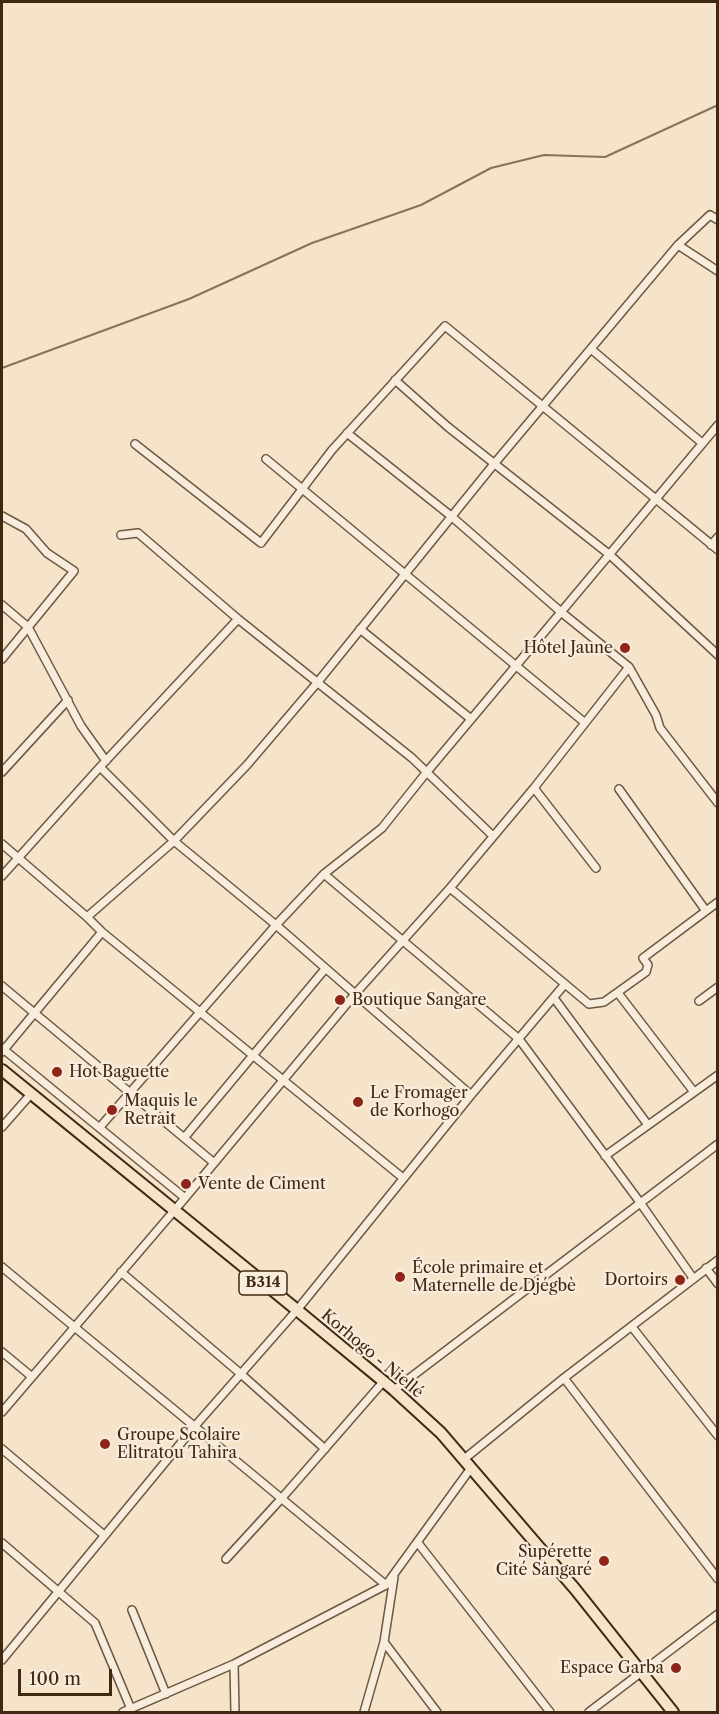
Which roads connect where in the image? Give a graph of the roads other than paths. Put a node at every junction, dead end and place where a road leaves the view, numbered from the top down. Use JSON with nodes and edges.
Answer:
{"nodes":[{"id":1,"x":717,"y":220,"type":"edge"},
{"id":2,"x":678,"y":245,"type":"junction"},
{"id":3,"x":717,"y":271,"type":"edge"},
{"id":4,"x":591,"y":349,"type":"junction"},
{"id":5,"x":395,"y":381,"type":"junction"},
{"id":6,"x":542,"y":406,"type":"junction"},
{"id":7,"x":717,"y":425,"type":"edge"},
{"id":8,"x":347,"y":433,"type":"junction"},
{"id":9,"x":135,"y":444,"type":"dead end"},
{"id":10,"x":702,"y":444,"type":"junction"},
{"id":11,"x":266,"y":459,"type":"dead end"},
{"id":12,"x":494,"y":464,"type":"junction"},
{"id":13,"x":302,"y":489,"type":"junction"},
{"id":14,"x":656,"y":498,"type":"junction"},
{"id":15,"x":2,"y":516,"type":"edge"},
{"id":16,"x":451,"y":516,"type":"junction"},
{"id":17,"x":121,"y":535,"type":"dead end"},
{"id":18,"x":717,"y":537,"type":"edge"},
{"id":19,"x":711,"y":545,"type":"junction"},
{"id":20,"x":717,"y":550,"type":"edge"},
{"id":21,"x":610,"y":555,"type":"junction"},
{"id":22,"x":405,"y":573,"type":"junction"},
{"id":23,"x":2,"y":605,"type":"edge"},
{"id":24,"x":561,"y":612,"type":"junction"},
{"id":25,"x":238,"y":619,"type":"junction"},
{"id":26,"x":28,"y":627,"type":"junction"},
{"id":27,"x":360,"y":629,"type":"junction"},
{"id":28,"x":717,"y":655,"type":"edge"},
{"id":29,"x":2,"y":659,"type":"edge"},
{"id":30,"x":516,"y":665,"type":"junction"},
{"id":31,"x":629,"y":667,"type":"junction"},
{"id":32,"x":317,"y":683,"type":"junction"},
{"id":33,"x":68,"y":700,"type":"junction"},
{"id":34,"x":471,"y":718,"type":"junction"},
{"id":35,"x":584,"y":722,"type":"junction"},
{"id":36,"x":106,"y":761,"type":"junction"},
{"id":37,"x":100,"y":767,"type":"junction"},
{"id":38,"x":2,"y":772,"type":"edge"},
{"id":39,"x":426,"y":773,"type":"junction"},
{"id":40,"x":534,"y":788,"type":"junction"},
{"id":41,"x":619,"y":789,"type":"dead end"},
{"id":42,"x":717,"y":803,"type":"edge"},
{"id":43,"x":494,"y":836,"type":"junction"},
{"id":44,"x":174,"y":841,"type":"junction"},
{"id":45,"x":2,"y":844,"type":"edge"},
{"id":46,"x":18,"y":858,"type":"junction"},
{"id":47,"x":596,"y":868,"type":"dead end"},
{"id":48,"x":324,"y":874,"type":"junction"},
{"id":49,"x":2,"y":876,"type":"edge"},
{"id":50,"x":450,"y":888,"type":"junction"},
{"id":51,"x":717,"y":902,"type":"edge"},
{"id":52,"x":706,"y":911,"type":"junction"},
{"id":53,"x":87,"y":917,"type":"junction"},
{"id":54,"x":276,"y":925,"type":"junction"},
{"id":55,"x":102,"y":932,"type":"junction"},
{"id":56,"x":404,"y":940,"type":"junction"},
{"id":57,"x":326,"y":969,"type":"junction"},
{"id":58,"x":565,"y":984,"type":"junction"},
{"id":59,"x":2,"y":986,"type":"edge"},
{"id":60,"x":717,"y":987,"type":"edge"},
{"id":61,"x":618,"y":993,"type":"junction"},
{"id":62,"x":355,"y":994,"type":"junction"},
{"id":63,"x":554,"y":998,"type":"junction"},
{"id":64,"x":699,"y":1001,"type":"dead end"},
{"id":65,"x":202,"y":1013,"type":"junction"},
{"id":66,"x":34,"y":1014,"type":"junction"},
{"id":67,"x":519,"y":1039,"type":"junction"},
{"id":68,"x":2,"y":1050,"type":"edge"},
{"id":69,"x":253,"y":1056,"type":"junction"},
{"id":70,"x":2,"y":1070,"type":"edge"},
{"id":71,"x":717,"y":1075,"type":"edge"},
{"id":72,"x":284,"y":1081,"type":"junction"},
{"id":73,"x":694,"y":1092,"type":"junction"},
{"id":74,"x":31,"y":1094,"type":"junction"},
{"id":75,"x":129,"y":1094,"type":"junction"},
{"id":76,"x":471,"y":1095,"type":"junction"},
{"id":77,"x":648,"y":1125,"type":"junction"},
{"id":78,"x":2,"y":1127,"type":"edge"},
{"id":79,"x":100,"y":1127,"type":"junction"},
{"id":80,"x":184,"y":1138,"type":"junction"},
{"id":81,"x":717,"y":1144,"type":"edge"},
{"id":82,"x":605,"y":1156,"type":"junction"},
{"id":83,"x":213,"y":1162,"type":"junction"},
{"id":84,"x":404,"y":1178,"type":"junction"},
{"id":85,"x":185,"y":1198,"type":"junction"},
{"id":86,"x":639,"y":1202,"type":"junction"},
{"id":87,"x":173,"y":1210,"type":"junction"},
{"id":88,"x":717,"y":1260,"type":"edge"},
{"id":89,"x":2,"y":1267,"type":"edge"},
{"id":90,"x":706,"y":1268,"type":"junction"},
{"id":91,"x":121,"y":1272,"type":"junction"},
{"id":92,"x":693,"y":1278,"type":"junction"},
{"id":93,"x":717,"y":1284,"type":"edge"},
{"id":94,"x":297,"y":1310,"type":"junction"},
{"id":95,"x":74,"y":1327,"type":"junction"},
{"id":96,"x":632,"y":1327,"type":"junction"},
{"id":97,"x":2,"y":1352,"type":"edge"},
{"id":98,"x":241,"y":1374,"type":"junction"},
{"id":99,"x":31,"y":1376,"type":"junction"},
{"id":100,"x":564,"y":1378,"type":"junction"},
{"id":101,"x":383,"y":1382,"type":"junction"},
{"id":102,"x":394,"y":1390,"type":"junction"},
{"id":103,"x":2,"y":1412,"type":"edge"},
{"id":104,"x":195,"y":1426,"type":"junction"},
{"id":105,"x":717,"y":1436,"type":"edge"},
{"id":106,"x":2,"y":1449,"type":"edge"},
{"id":107,"x":325,"y":1449,"type":"junction"},
{"id":108,"x":467,"y":1464,"type":"junction"},
{"id":109,"x":281,"y":1499,"type":"junction"},
{"id":110,"x":104,"y":1535,"type":"junction"},
{"id":111,"x":2,"y":1543,"type":"edge"},
{"id":112,"x":418,"y":1543,"type":"junction"},
{"id":113,"x":226,"y":1559,"type":"dead end"},
{"id":114,"x":394,"y":1576,"type":"junction"},
{"id":115,"x":717,"y":1579,"type":"edge"},
{"id":116,"x":386,"y":1585,"type":"junction"},
{"id":117,"x":58,"y":1590,"type":"junction"},
{"id":118,"x":132,"y":1610,"type":"dead end"},
{"id":119,"x":717,"y":1614,"type":"edge"},
{"id":120,"x":384,"y":1642,"type":"junction"},
{"id":121,"x":2,"y":1660,"type":"edge"},
{"id":122,"x":234,"y":1664,"type":"junction"},
{"id":123,"x":641,"y":1671,"type":"junction"},
{"id":124,"x":166,"y":1694,"type":"junction"},
{"id":125,"x":131,"y":1709,"type":"junction"},
{"id":126,"x":123,"y":1713,"type":"edge"},
{"id":127,"x":235,"y":1713,"type":"edge"},
{"id":128,"x":364,"y":1713,"type":"edge"},
{"id":129,"x":437,"y":1713,"type":"edge"},
{"id":130,"x":550,"y":1713,"type":"edge"},
{"id":131,"x":589,"y":1713,"type":"edge"},
{"id":132,"x":673,"y":1713,"type":"edge"}],
"edges":[{"from":1,"to":2,"type":"street"},
{"from":2,"to":3,"type":"street"},
{"from":2,"to":4,"type":"street"},
{"from":4,"to":6,"type":"street"},
{"from":4,"to":10,"type":"street"},
{"from":5,"to":6,"type":"street"},
{"from":5,"to":8,"type":"street"},
{"from":5,"to":12,"type":"street"},
{"from":6,"to":12,"type":"street"},
{"from":6,"to":14,"type":"street"},
{"from":7,"to":10,"type":"street"},
{"from":8,"to":13,"type":"street"},
{"from":8,"to":16,"type":"street"},
{"from":9,"to":13,"type":"street"},
{"from":10,"to":14,"type":"street"},
{"from":11,"to":13,"type":"street"},
{"from":12,"to":16,"type":"street"},
{"from":12,"to":21,"type":"street"},
{"from":13,"to":22,"type":"street"},
{"from":14,"to":19,"type":"street"},
{"from":14,"to":21,"type":"street"},
{"from":15,"to":26,"type":"street"},
{"from":16,"to":22,"type":"street"},
{"from":16,"to":24,"type":"street"},
{"from":17,"to":25,"type":"street"},
{"from":18,"to":19,"type":"street"},
{"from":19,"to":20,"type":"street"},
{"from":21,"to":24,"type":"street"},
{"from":21,"to":28,"type":"street"},
{"from":22,"to":27,"type":"street"},
{"from":22,"to":30,"type":"street"},
{"from":23,"to":26,"type":"street"},
{"from":24,"to":30,"type":"street"},
{"from":24,"to":31,"type":"street"},
{"from":25,"to":32,"type":"street"},
{"from":25,"to":36,"type":"street"},
{"from":26,"to":29,"type":"street"},
{"from":26,"to":33,"type":"street"},
{"from":27,"to":32,"type":"street"},
{"from":27,"to":34,"type":"street"},
{"from":30,"to":34,"type":"street"},
{"from":30,"to":35,"type":"street"},
{"from":31,"to":35,"type":"street"},
{"from":31,"to":42,"type":"street"},
{"from":32,"to":39,"type":"street"},
{"from":32,"to":44,"type":"street"},
{"from":33,"to":36,"type":"street"},
{"from":33,"to":38,"type":"street"},
{"from":34,"to":39,"type":"street"},
{"from":35,"to":40,"type":"street"},
{"from":36,"to":37,"type":"street"},
{"from":37,"to":44,"type":"street"},
{"from":37,"to":46,"type":"street"},
{"from":39,"to":43,"type":"street"},
{"from":39,"to":48,"type":"street"},
{"from":40,"to":43,"type":"street"},
{"from":40,"to":47,"type":"street"},
{"from":41,"to":52,"type":"street"},
{"from":43,"to":50,"type":"street"},
{"from":44,"to":53,"type":"street"},
{"from":44,"to":54,"type":"street"},
{"from":45,"to":46,"type":"street"},
{"from":46,"to":49,"type":"street"},
{"from":46,"to":53,"type":"street"},
{"from":48,"to":54,"type":"street"},
{"from":48,"to":56,"type":"street"},
{"from":50,"to":56,"type":"street"},
{"from":50,"to":58,"type":"street"},
{"from":51,"to":52,"type":"street"},
{"from":52,"to":61,"type":"street"},
{"from":53,"to":55,"type":"street"},
{"from":54,"to":57,"type":"street"},
{"from":54,"to":65,"type":"street"},
{"from":55,"to":65,"type":"street"},
{"from":55,"to":66,"type":"street"},
{"from":56,"to":62,"type":"street"},
{"from":56,"to":67,"type":"street"},
{"from":57,"to":62,"type":"street"},
{"from":57,"to":69,"type":"street"},
{"from":58,"to":61,"type":"street"},
{"from":58,"to":63,"type":"street"},
{"from":59,"to":66,"type":"street"},
{"from":60,"to":64,"type":"street"},
{"from":61,"to":73,"type":"street"},
{"from":62,"to":72,"type":"street"},
{"from":62,"to":76,"type":"street"},
{"from":63,"to":67,"type":"street"},
{"from":63,"to":77,"type":"street"},
{"from":65,"to":69,"type":"street"},
{"from":65,"to":75,"type":"street"},
{"from":66,"to":68,"type":"street"},
{"from":66,"to":75,"type":"street"},
{"from":67,"to":76,"type":"street"},
{"from":67,"to":82,"type":"street"},
{"from":68,"to":79,"type":"street"},
{"from":69,"to":72,"type":"street"},
{"from":69,"to":80,"type":"street"},
{"from":70,"to":74,"type":"main road","name":"Korhogo - Niellé","number":"B314"},
{"from":71,"to":73,"type":"street"},
{"from":72,"to":83,"type":"street"},
{"from":72,"to":84,"type":"street"},
{"from":73,"to":77,"type":"street"},
{"from":74,"to":78,"type":"street"},
{"from":74,"to":87,"type":"main road","name":"Korhogo - Niellé","number":"B314"},
{"from":75,"to":79,"type":"street"},
{"from":75,"to":80,"type":"street"},
{"from":76,"to":84,"type":"street"},
{"from":77,"to":82,"type":"street"},
{"from":79,"to":85,"type":"street"},
{"from":80,"to":83,"type":"street"},
{"from":81,"to":86,"type":"street"},
{"from":82,"to":86,"type":"street"},
{"from":83,"to":85,"type":"street"},
{"from":84,"to":94,"type":"street"},
{"from":85,"to":87,"type":"street"},
{"from":86,"to":92,"type":"street"},
{"from":86,"to":102,"type":"street"},
{"from":87,"to":91,"type":"street"},
{"from":87,"to":94,"type":"main road","name":"Korhogo - Niellé","number":"B314"},
{"from":88,"to":90,"type":"street"},
{"from":89,"to":95,"type":"street"},
{"from":90,"to":92,"type":"street"},
{"from":90,"to":93,"type":"street"},
{"from":91,"to":95,"type":"street"},
{"from":91,"to":98,"type":"street"},
{"from":92,"to":96,"type":"street"},
{"from":94,"to":98,"type":"street"},
{"from":94,"to":101,"type":"main road","name":"Korhogo - Niellé","number":"B314"},
{"from":95,"to":99,"type":"street"},
{"from":95,"to":104,"type":"street"},
{"from":96,"to":100,"type":"street"},
{"from":96,"to":105,"type":"street"},
{"from":97,"to":99,"type":"street"},
{"from":98,"to":104,"type":"street"},
{"from":98,"to":107,"type":"street"},
{"from":99,"to":103,"type":"street"},
{"from":100,"to":108,"type":"street"},
{"from":100,"to":115,"type":"street"},
{"from":101,"to":102,"type":"main road","name":"Korhogo - Niellé","number":"B314"},
{"from":101,"to":107,"type":"street"},
{"from":102,"to":108,"type":"main road","name":"Korhogo - Niellé","number":"B314"},
{"from":104,"to":109,"type":"street"},
{"from":104,"to":110,"type":"street"},
{"from":106,"to":110,"type":"street"},
{"from":107,"to":109,"type":"street"},
{"from":108,"to":112,"type":"street"},
{"from":108,"to":123,"type":"main road","name":"Korhogo - Niellé","number":"B314"},
{"from":109,"to":113,"type":"street"},
{"from":109,"to":116,"type":"street"},
{"from":110,"to":117,"type":"street"},
{"from":111,"to":117,"type":"street"},
{"from":112,"to":114,"type":"street"},
{"from":112,"to":130,"type":"street"},
{"from":114,"to":116,"type":"street"},
{"from":114,"to":120,"type":"street"},
{"from":116,"to":122,"type":"street"},
{"from":117,"to":121,"type":"street"},
{"from":117,"to":125,"type":"street"},
{"from":118,"to":124,"type":"street"},
{"from":119,"to":123,"type":"street"},
{"from":120,"to":128,"type":"street"},
{"from":120,"to":129,"type":"street"},
{"from":122,"to":124,"type":"street"},
{"from":122,"to":127,"type":"street"},
{"from":123,"to":131,"type":"street"},
{"from":123,"to":132,"type":"main road","name":"Korhogo - Niellé","number":"B314"},
{"from":124,"to":125,"type":"street"},
{"from":125,"to":126,"type":"street"}]}
